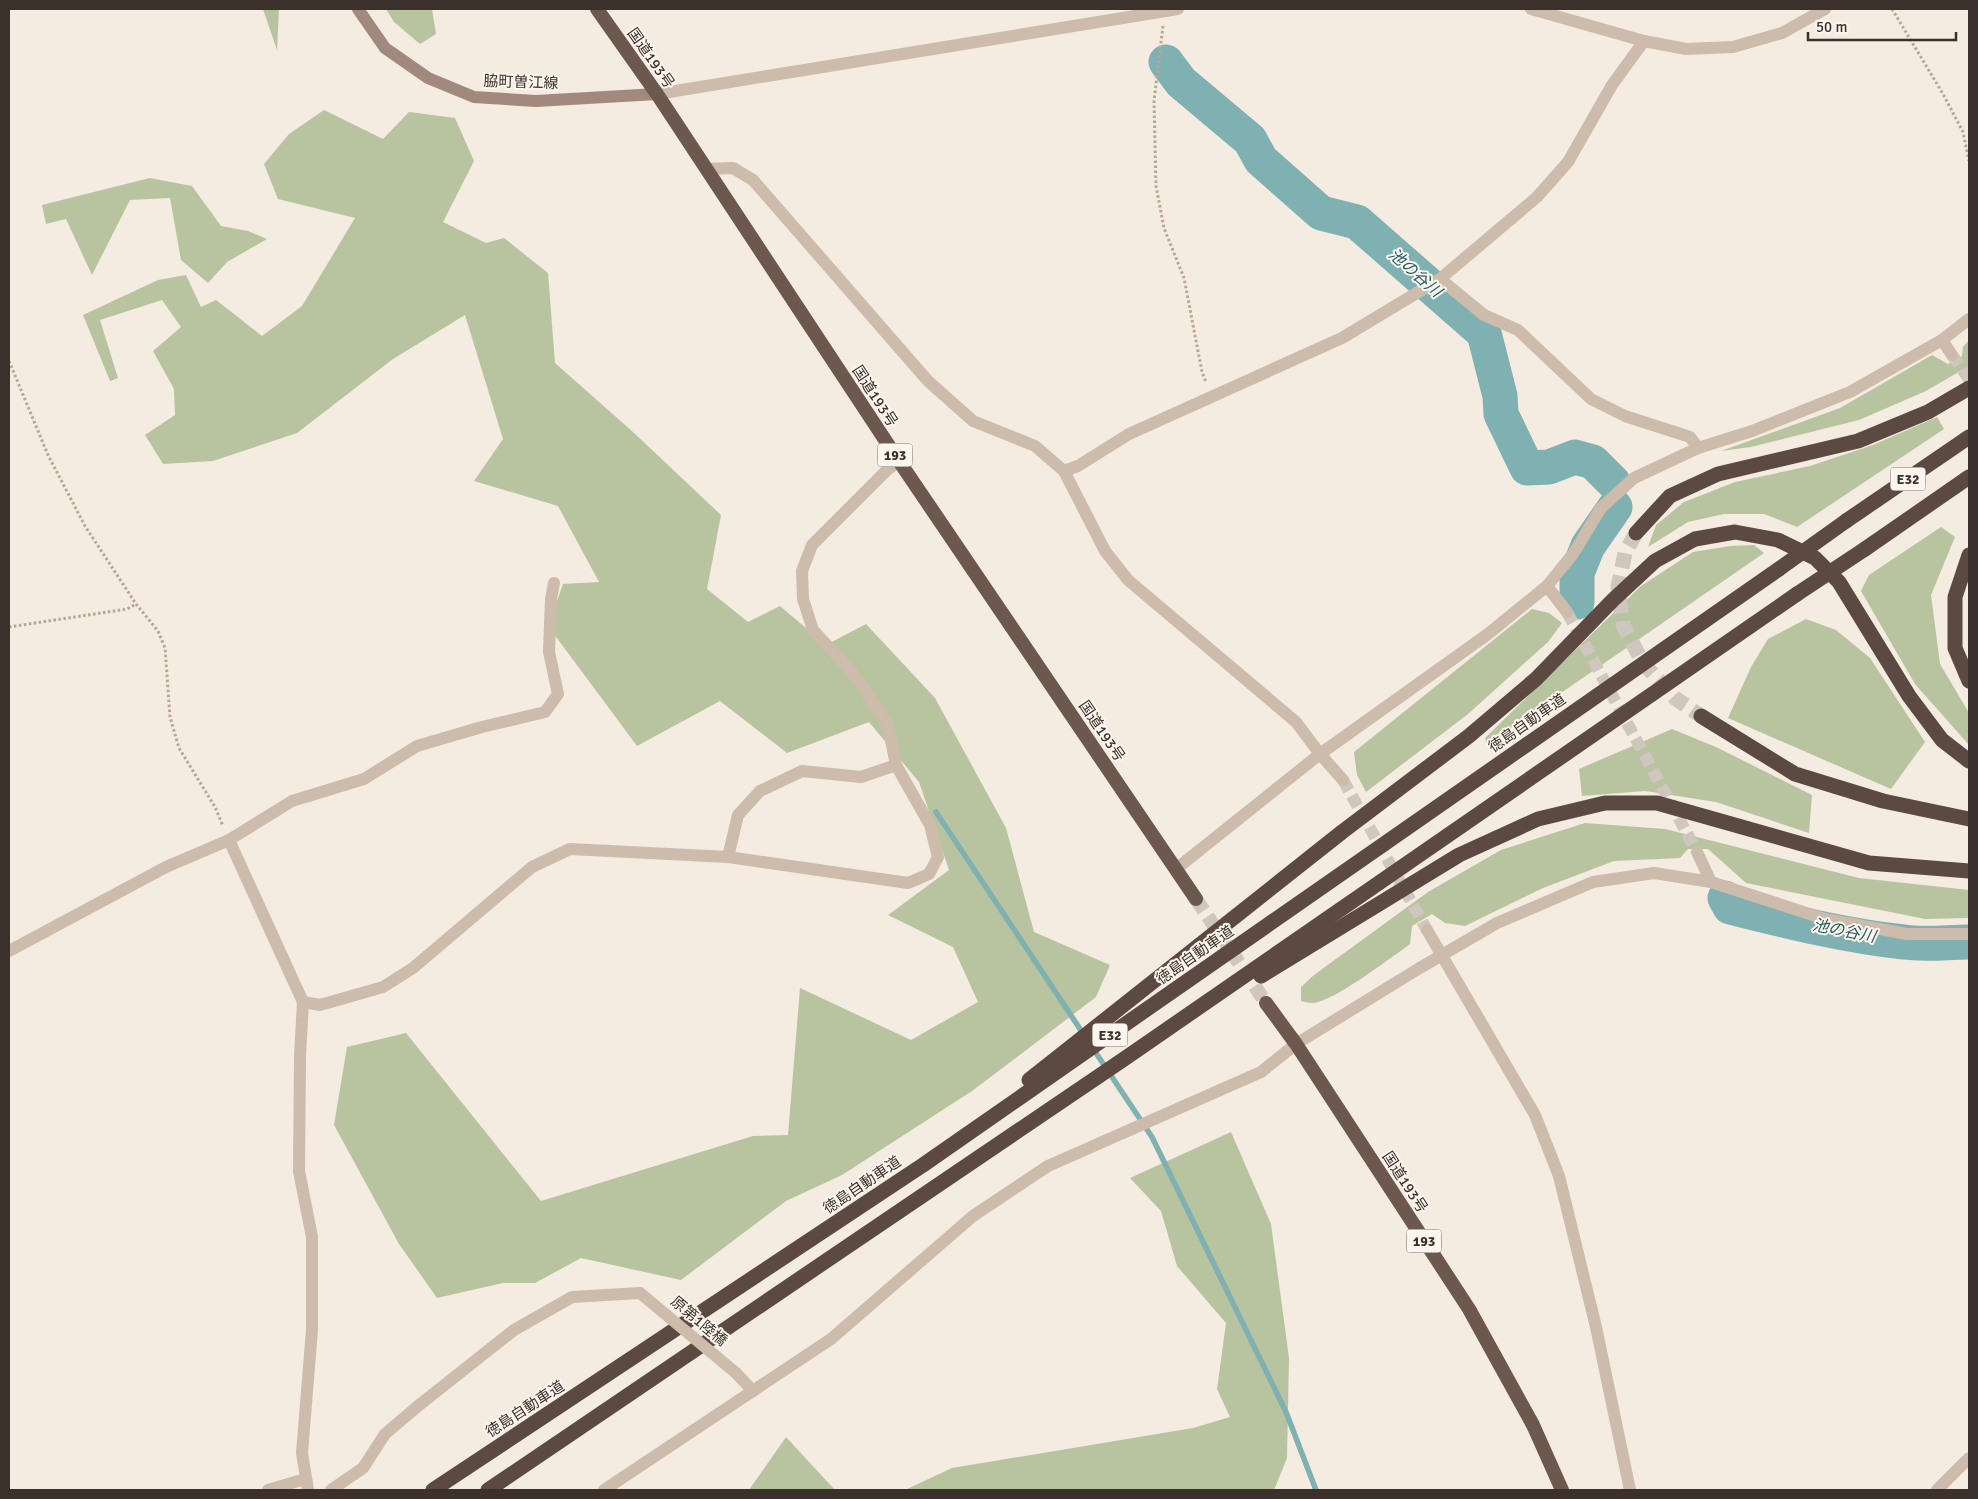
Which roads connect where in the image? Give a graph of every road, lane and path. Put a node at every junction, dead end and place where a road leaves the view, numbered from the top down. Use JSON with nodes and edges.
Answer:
{"nodes":[{"id":1,"x":358,"y":9,"type":"edge"},
{"id":2,"x":597,"y":9,"type":"edge"},
{"id":3,"x":1173,"y":9,"type":"edge"},
{"id":4,"x":1531,"y":9,"type":"edge"},
{"id":5,"x":1825,"y":9,"type":"edge"},
{"id":6,"x":1892,"y":9,"type":"edge"},
{"id":7,"x":1644,"y":41,"type":"junction"},
{"id":8,"x":657,"y":94,"type":"junction"},
{"id":9,"x":1969,"y":161,"type":"edge"},
{"id":10,"x":706,"y":169,"type":"junction"},
{"id":11,"x":1434,"y":283,"type":"junction"},
{"id":12,"x":1969,"y":319,"type":"edge"},
{"id":13,"x":1942,"y":340,"type":"junction"},
{"id":14,"x":1952,"y":355,"type":"tunnel mouth"},
{"id":15,"x":9,"y":361,"type":"edge"},
{"id":16,"x":1969,"y":388,"type":"edge"},
{"id":17,"x":1212,"y":396,"type":"junction"},
{"id":18,"x":1969,"y":437,"type":"edge"},
{"id":19,"x":1698,"y":448,"type":"junction"},
{"id":20,"x":899,"y":461,"type":"junction"},
{"id":21,"x":1064,"y":471,"type":"junction"},
{"id":22,"x":1969,"y":477,"type":"edge"},
{"id":23,"x":1636,"y":533,"type":"tunnel mouth"},
{"id":24,"x":1969,"y":556,"type":"edge"},
{"id":25,"x":554,"y":583,"type":"dead end"},
{"id":26,"x":1547,"y":586,"type":"junction"},
{"id":27,"x":136,"y":604,"type":"junction"},
{"id":28,"x":1568,"y":612,"type":"tunnel mouth"},
{"id":29,"x":9,"y":627,"type":"edge"},
{"id":30,"x":1969,"y":681,"type":"edge"},
{"id":31,"x":1701,"y":716,"type":"tunnel mouth"},
{"id":32,"x":1320,"y":754,"type":"junction"},
{"id":33,"x":1969,"y":761,"type":"edge"},
{"id":34,"x":896,"y":765,"type":"junction"},
{"id":35,"x":1344,"y":780,"type":"tunnel mouth"},
{"id":36,"x":1969,"y":819,"type":"edge"},
{"id":37,"x":229,"y":840,"type":"junction"},
{"id":38,"x":1697,"y":852,"type":"tunnel mouth"},
{"id":39,"x":728,"y":857,"type":"junction"},
{"id":40,"x":1176,"y":869,"type":"junction"},
{"id":41,"x":1969,"y":872,"type":"edge"},
{"id":42,"x":1711,"y":882,"type":"junction"},
{"id":43,"x":1196,"y":899,"type":"tunnel mouth"},
{"id":44,"x":1427,"y":930,"type":"tunnel mouth"},
{"id":45,"x":1969,"y":934,"type":"edge"},
{"id":46,"x":9,"y":951,"type":"edge"},
{"id":47,"x":1442,"y":955,"type":"junction"},
{"id":48,"x":303,"y":1002,"type":"junction"},
{"id":49,"x":1266,"y":1003,"type":"tunnel mouth"},
{"id":50,"x":1296,"y":1044,"type":"junction"},
{"id":51,"x":1127,"y":1057,"type":"junction"},
{"id":52,"x":923,"y":1166,"type":"junction"},
{"id":53,"x":753,"y":1391,"type":"junction"},
{"id":54,"x":1969,"y":1458,"type":"edge"},
{"id":55,"x":307,"y":1484,"type":"edge"},
{"id":56,"x":268,"y":1490,"type":"edge"},
{"id":57,"x":331,"y":1490,"type":"edge"},
{"id":58,"x":433,"y":1490,"type":"edge"},
{"id":59,"x":488,"y":1490,"type":"edge"},
{"id":60,"x":604,"y":1490,"type":"edge"},
{"id":61,"x":1562,"y":1490,"type":"edge"},
{"id":62,"x":1630,"y":1490,"type":"edge"},
{"id":63,"x":1937,"y":1490,"type":"edge"}],
"edges":[{"from":1,"to":8,"type":"main road","name":"脇町曽江線"},
{"from":2,"to":8,"type":"highway","name":"国道193号","number":"193"},
{"from":3,"to":8,"type":"street"},
{"from":3,"to":17,"type":"path"},
{"from":4,"to":7,"type":"street"},
{"from":5,"to":7,"type":"street"},
{"from":6,"to":9,"type":"path"},
{"from":7,"to":11,"type":"street"},
{"from":8,"to":10,"type":"highway","name":"国道193号","number":"193"},
{"from":10,"to":20,"type":"highway","name":"国道193号","number":"193"},
{"from":10,"to":21,"type":"street"},
{"from":11,"to":17,"type":"street"},
{"from":11,"to":19,"type":"street"},
{"from":12,"to":13,"type":"street"},
{"from":13,"to":14,"type":"street"},
{"from":13,"to":19,"type":"street"},
{"from":15,"to":27,"type":"path"},
{"from":16,"to":23,"type":"highway"},
{"from":17,"to":21,"type":"street"},
{"from":18,"to":52,"type":"highway","name":"徳島自動車道","number":"E32","bridge":true},
{"from":19,"to":26,"type":"street"},
{"from":20,"to":34,"type":"street"},
{"from":20,"to":40,"type":"highway","name":"国道193号","number":"193"},
{"from":21,"to":32,"type":"street"},
{"from":22,"to":51,"type":"highway","number":"E32","bridge":true},
{"from":24,"to":30,"type":"highway"},
{"from":25,"to":37,"type":"street"},
{"from":26,"to":28,"type":"street"},
{"from":26,"to":32,"type":"street"},
{"from":27,"to":29,"type":"path"},
{"from":27,"to":37,"type":"path"},
{"from":31,"to":36,"type":"highway"},
{"from":32,"to":35,"type":"street"},
{"from":32,"to":40,"type":"street"},
{"from":33,"to":52,"type":"highway"},
{"from":34,"to":39,"type":"street"},
{"from":34,"to":39,"type":"street"},
{"from":37,"to":46,"type":"street"},
{"from":37,"to":48,"type":"street"},
{"from":38,"to":42,"type":"street"},
{"from":39,"to":48,"type":"street"},
{"from":40,"to":43,"type":"highway","name":"国道193号","number":"193"},
{"from":41,"to":51,"type":"highway"},
{"from":42,"to":45,"type":"street"},
{"from":42,"to":47,"type":"street"},
{"from":44,"to":47,"type":"street"},
{"from":47,"to":50,"type":"street"},
{"from":47,"to":62,"type":"street"},
{"from":48,"to":55,"type":"street"},
{"from":49,"to":50,"type":"highway","name":"国道193号","number":"193"},
{"from":50,"to":53,"type":"street"},
{"from":50,"to":61,"type":"highway","name":"国道193号","number":"193"},
{"from":51,"to":59,"type":"highway","number":"E32"},
{"from":52,"to":58,"type":"highway","name":"徳島自動車道","number":"E32"},
{"from":53,"to":57,"type":"street","name":"原第1陸橋","bridge":true},
{"from":53,"to":60,"type":"street"},
{"from":54,"to":63,"type":"street"},
{"from":55,"to":56,"type":"street"}]}
